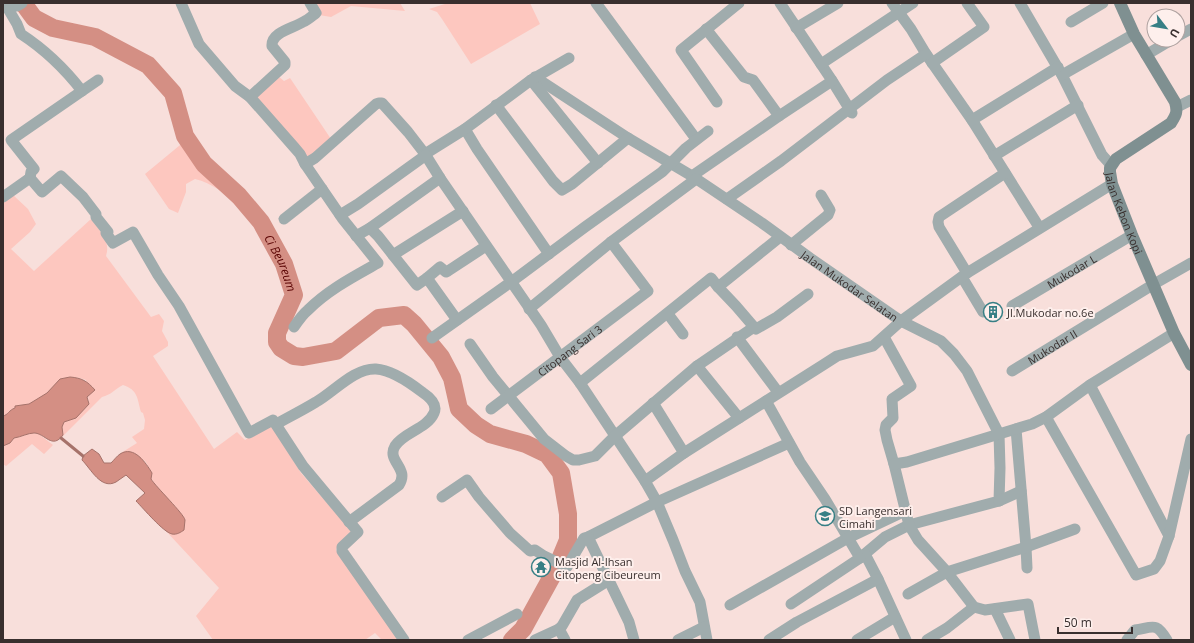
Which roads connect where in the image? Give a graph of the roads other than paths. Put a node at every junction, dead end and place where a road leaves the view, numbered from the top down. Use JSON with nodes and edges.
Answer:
{"nodes":[{"id":1,"x":181,"y":3,"type":"edge"},
{"id":2,"x":310,"y":3,"type":"edge"},
{"id":3,"x":596,"y":3,"type":"edge"},
{"id":4,"x":739,"y":3,"type":"edge"},
{"id":5,"x":780,"y":3,"type":"edge"},
{"id":6,"x":838,"y":3,"type":"edge"},
{"id":7,"x":892,"y":3,"type":"edge"},
{"id":8,"x":912,"y":3,"type":"edge"},
{"id":9,"x":967,"y":3,"type":"edge"},
{"id":10,"x":1020,"y":3,"type":"edge"},
{"id":11,"x":1103,"y":3,"type":"edge"},
{"id":12,"x":1124,"y":5,"type":"edge"},
{"id":13,"x":12,"y":6,"type":"edge"},
{"id":14,"x":899,"y":12,"type":"junction"},
{"id":15,"x":1070,"y":22,"type":"dead end"},
{"id":16,"x":796,"y":28,"type":"junction"},
{"id":17,"x":706,"y":29,"type":"junction"},
{"id":18,"x":1134,"y":34,"type":"junction"},
{"id":19,"x":1158,"y":48,"type":"edge"},
{"id":20,"x":1146,"y":55,"type":"junction"},
{"id":21,"x":569,"y":58,"type":"dead end"},
{"id":22,"x":929,"y":59,"type":"junction"},
{"id":23,"x":821,"y":64,"type":"junction"},
{"id":24,"x":1060,"y":71,"type":"junction"},
{"id":25,"x":533,"y":79,"type":"junction"},
{"id":26,"x":98,"y":80,"type":"dead end"},
{"id":27,"x":832,"y":82,"type":"junction"},
{"id":28,"x":82,"y":91,"type":"junction"},
{"id":29,"x":250,"y":97,"type":"junction"},
{"id":30,"x":1191,"y":100,"type":"edge"},
{"id":31,"x":717,"y":102,"type":"dead end"},
{"id":32,"x":496,"y":105,"type":"junction"},
{"id":33,"x":1078,"y":105,"type":"junction"},
{"id":34,"x":1177,"y":107,"type":"junction"},
{"id":35,"x":850,"y":111,"type":"junction"},
{"id":36,"x":779,"y":116,"type":"junction"},
{"id":37,"x":972,"y":120,"type":"junction"},
{"id":38,"x":465,"y":129,"type":"junction"},
{"id":39,"x":708,"y":131,"type":"dead end"},
{"id":40,"x":628,"y":138,"type":"junction"},
{"id":41,"x":696,"y":139,"type":"junction"},
{"id":42,"x":425,"y":154,"type":"junction"},
{"id":43,"x":994,"y":156,"type":"junction"},
{"id":44,"x":305,"y":164,"type":"junction"},
{"id":45,"x":598,"y":164,"type":"junction"},
{"id":46,"x":672,"y":164,"type":"junction"},
{"id":47,"x":1111,"y":165,"type":"junction"},
{"id":48,"x":1005,"y":173,"type":"junction"},
{"id":49,"x":30,"y":178,"type":"junction"},
{"id":50,"x":440,"y":178,"type":"junction"},
{"id":51,"x":694,"y":178,"type":"junction"},
{"id":52,"x":1112,"y":184,"type":"junction"},
{"id":53,"x":322,"y":189,"type":"junction"},
{"id":54,"x":821,"y":195,"type":"dead end"},
{"id":55,"x":3,"y":197,"type":"edge"},
{"id":56,"x":727,"y":199,"type":"junction"},
{"id":57,"x":462,"y":211,"type":"junction"},
{"id":58,"x":340,"y":215,"type":"junction"},
{"id":59,"x":284,"y":219,"type":"dead end"},
{"id":60,"x":1039,"y":227,"type":"junction"},
{"id":61,"x":370,"y":228,"type":"junction"},
{"id":62,"x":1132,"y":235,"type":"junction"},
{"id":63,"x":356,"y":236,"type":"junction"},
{"id":64,"x":780,"y":237,"type":"junction"},
{"id":65,"x":611,"y":242,"type":"junction"},
{"id":66,"x":791,"y":244,"type":"junction"},
{"id":67,"x":486,"y":246,"type":"junction"},
{"id":68,"x":549,"y":254,"type":"junction"},
{"id":69,"x":393,"y":255,"type":"junction"},
{"id":70,"x":1191,"y":263,"type":"edge"},
{"id":71,"x":965,"y":275,"type":"junction"},
{"id":72,"x":427,"y":278,"type":"junction"},
{"id":73,"x":511,"y":282,"type":"junction"},
{"id":74,"x":715,"y":282,"type":"junction"},
{"id":75,"x":1154,"y":284,"type":"junction"},
{"id":76,"x":808,"y":294,"type":"dead end"},
{"id":77,"x":1012,"y":306,"type":"dead end"},
{"id":78,"x":528,"y":309,"type":"junction"},
{"id":79,"x":983,"y":312,"type":"dead end"},
{"id":80,"x":668,"y":314,"type":"junction"},
{"id":81,"x":457,"y":320,"type":"junction"},
{"id":82,"x":901,"y":321,"type":"junction"},
{"id":83,"x":294,"y":327,"type":"dead end"},
{"id":84,"x":754,"y":327,"type":"junction"},
{"id":85,"x":1174,"y":333,"type":"junction"},
{"id":86,"x":683,"y":334,"type":"dead end"},
{"id":87,"x":737,"y":337,"type":"junction"},
{"id":88,"x":884,"y":337,"type":"junction"},
{"id":89,"x":432,"y":338,"type":"dead end"},
{"id":90,"x":470,"y":344,"type":"dead end"},
{"id":91,"x":560,"y":357,"type":"junction"},
{"id":92,"x":1191,"y":365,"type":"edge"},
{"id":93,"x":697,"y":366,"type":"junction"},
{"id":94,"x":1012,"y":371,"type":"dead end"},
{"id":95,"x":580,"y":383,"type":"junction"},
{"id":96,"x":1090,"y":385,"type":"junction"},
{"id":97,"x":778,"y":392,"type":"junction"},
{"id":98,"x":509,"y":396,"type":"junction"},
{"id":99,"x":766,"y":401,"type":"junction"},
{"id":100,"x":653,"y":403,"type":"junction"},
{"id":101,"x":491,"y":409,"type":"dead end"},
{"id":102,"x":1046,"y":417,"type":"junction"},
{"id":103,"x":739,"y":418,"type":"junction"},
{"id":104,"x":276,"y":424,"type":"junction"},
{"id":105,"x":1016,"y":429,"type":"junction"},
{"id":106,"x":999,"y":434,"type":"junction"},
{"id":107,"x":615,"y":436,"type":"junction"},
{"id":108,"x":1191,"y":439,"type":"edge"},
{"id":109,"x":789,"y":443,"type":"junction"},
{"id":110,"x":684,"y":453,"type":"junction"},
{"id":111,"x":894,"y":464,"type":"junction"},
{"id":112,"x":645,"y":481,"type":"junction"},
{"id":113,"x":1021,"y":491,"type":"junction"},
{"id":114,"x":442,"y":497,"type":"dead end"},
{"id":115,"x":999,"y":501,"type":"junction"},
{"id":116,"x":656,"y":502,"type":"junction"},
{"id":117,"x":905,"y":511,"type":"junction"},
{"id":118,"x":349,"y":522,"type":"junction"},
{"id":119,"x":909,"y":525,"type":"junction"},
{"id":120,"x":1075,"y":529,"type":"dead end"},
{"id":121,"x":1169,"y":536,"type":"junction"},
{"id":122,"x":588,"y":537,"type":"junction"},
{"id":123,"x":848,"y":538,"type":"junction"},
{"id":124,"x":1026,"y":547,"type":"junction"},
{"id":125,"x":863,"y":556,"type":"junction"},
{"id":126,"x":1027,"y":568,"type":"dead end"},
{"id":127,"x":948,"y":572,"type":"junction"},
{"id":128,"x":878,"y":579,"type":"junction"},
{"id":129,"x":609,"y":580,"type":"junction"},
{"id":130,"x":908,"y":594,"type":"dead end"},
{"id":131,"x":791,"y":604,"type":"dead end"},
{"id":132,"x":730,"y":605,"type":"dead end"},
{"id":133,"x":974,"y":606,"type":"junction"},
{"id":134,"x":995,"y":609,"type":"junction"},
{"id":135,"x":516,"y":614,"type":"dead end"},
{"id":136,"x":895,"y":618,"type":"junction"},
{"id":137,"x":704,"y":627,"type":"junction"},
{"id":138,"x":559,"y":629,"type":"junction"},
{"id":139,"x":1033,"y":639,"type":"edge"},
{"id":140,"x":404,"y":640,"type":"edge"},
{"id":141,"x":468,"y":640,"type":"edge"},
{"id":142,"x":535,"y":640,"type":"edge"},
{"id":143,"x":565,"y":640,"type":"edge"},
{"id":144,"x":634,"y":640,"type":"edge"},
{"id":145,"x":678,"y":640,"type":"edge"},
{"id":146,"x":707,"y":640,"type":"edge"},
{"id":147,"x":769,"y":640,"type":"edge"},
{"id":148,"x":857,"y":640,"type":"edge"},
{"id":149,"x":906,"y":640,"type":"edge"},
{"id":150,"x":927,"y":640,"type":"edge"},
{"id":151,"x":1010,"y":640,"type":"edge"},
{"id":152,"x":1128,"y":640,"type":"edge"},
{"id":153,"x":1167,"y":640,"type":"edge"}],
"edges":[{"from":1,"to":29,"type":"street"},
{"from":2,"to":29,"type":"street"},
{"from":3,"to":41,"type":"street"},
{"from":4,"to":17,"type":"street"},
{"from":5,"to":16,"type":"street"},
{"from":6,"to":16,"type":"street"},
{"from":7,"to":14,"type":"street"},
{"from":8,"to":14,"type":"street"},
{"from":9,"to":22,"type":"street"},
{"from":10,"to":24,"type":"street"},
{"from":11,"to":15,"type":"street"},
{"from":12,"to":18,"type":"main road"},
{"from":13,"to":28,"type":"street"},
{"from":14,"to":22,"type":"street"},
{"from":14,"to":23,"type":"street"},
{"from":16,"to":23,"type":"street"},
{"from":17,"to":31,"type":"street"},
{"from":17,"to":36,"type":"street"},
{"from":18,"to":20,"type":"main road"},
{"from":18,"to":24,"type":"street"},
{"from":19,"to":20,"type":"street"},
{"from":20,"to":34,"type":"main road"},
{"from":21,"to":25,"type":"street"},
{"from":22,"to":35,"type":"street"},
{"from":22,"to":37,"type":"street"},
{"from":23,"to":27,"type":"street"},
{"from":24,"to":33,"type":"street"},
{"from":24,"to":37,"type":"street"},
{"from":25,"to":32,"type":"street"},
{"from":25,"to":40,"type":"street","name":"Jalan Mukodar Selatan"},
{"from":25,"to":45,"type":"street"},
{"from":26,"to":28,"type":"street"},
{"from":27,"to":35,"type":"street"},
{"from":27,"to":36,"type":"street"},
{"from":28,"to":49,"type":"street"},
{"from":29,"to":44,"type":"street"},
{"from":30,"to":34,"type":"street"},
{"from":32,"to":38,"type":"street"},
{"from":32,"to":45,"type":"street"},
{"from":33,"to":43,"type":"street"},
{"from":33,"to":47,"type":"street"},
{"from":34,"to":47,"type":"main road","name":"Jalan Kebon Kopi"},
{"from":35,"to":56,"type":"street"},
{"from":36,"to":51,"type":"street"},
{"from":37,"to":43,"type":"street"},
{"from":38,"to":42,"type":"street"},
{"from":38,"to":68,"type":"street"},
{"from":39,"to":41,"type":"street"},
{"from":40,"to":45,"type":"street"},
{"from":40,"to":46,"type":"street","name":"Jalan Mukodar Selatan"},
{"from":41,"to":46,"type":"street"},
{"from":42,"to":44,"type":"street"},
{"from":42,"to":50,"type":"street"},
{"from":42,"to":58,"type":"street"},
{"from":43,"to":48,"type":"street"},
{"from":44,"to":53,"type":"street"},
{"from":46,"to":51,"type":"street","name":"Jalan Mukodar Selatan"},
{"from":46,"to":68,"type":"street"},
{"from":47,"to":52,"type":"main road","name":"Jalan Kebon Kopi"},
{"from":48,"to":60,"type":"street"},
{"from":48,"to":71,"type":"street"},
{"from":49,"to":55,"type":"street"},
{"from":49,"to":104,"type":"street"},
{"from":50,"to":57,"type":"street"},
{"from":50,"to":61,"type":"street"},
{"from":51,"to":56,"type":"street","name":"Jalan Mukodar Selatan"},
{"from":51,"to":65,"type":"street"},
{"from":52,"to":60,"type":"street"},
{"from":52,"to":62,"type":"main road","name":"Jalan Kebon Kopi"},
{"from":53,"to":58,"type":"street"},
{"from":53,"to":59,"type":"street"},
{"from":54,"to":66,"type":"street"},
{"from":56,"to":64,"type":"street","name":"Jalan Mukodar Selatan"},
{"from":57,"to":67,"type":"street"},
{"from":57,"to":69,"type":"street"},
{"from":58,"to":63,"type":"street"},
{"from":60,"to":71,"type":"street"},
{"from":61,"to":63,"type":"street"},
{"from":61,"to":69,"type":"street"},
{"from":62,"to":75,"type":"main road","name":"Jalan Kebon Kopi"},
{"from":62,"to":77,"type":"street","name":"Mukodar L"},
{"from":63,"to":83,"type":"street"},
{"from":64,"to":66,"type":"street","name":"Jalan Mukodar Selatan"},
{"from":64,"to":74,"type":"street"},
{"from":65,"to":78,"type":"street"},
{"from":65,"to":91,"type":"street","name":"Citopang Sari 3"},
{"from":66,"to":82,"type":"street","name":"Jalan Mukodar Selatan"},
{"from":67,"to":72,"type":"street"},
{"from":67,"to":73,"type":"street"},
{"from":68,"to":73,"type":"street"},
{"from":69,"to":72,"type":"street"},
{"from":70,"to":75,"type":"street","name":"Mukodar II"},
{"from":71,"to":79,"type":"street"},
{"from":71,"to":82,"type":"street"},
{"from":72,"to":81,"type":"street"},
{"from":73,"to":78,"type":"street"},
{"from":73,"to":81,"type":"street"},
{"from":74,"to":80,"type":"street"},
{"from":74,"to":84,"type":"street"},
{"from":75,"to":85,"type":"main road","name":"Jalan Kebon Kopi"},
{"from":75,"to":94,"type":"street","name":"Mukodar II"},
{"from":76,"to":84,"type":"street"},
{"from":78,"to":91,"type":"street"},
{"from":80,"to":86,"type":"street"},
{"from":80,"to":95,"type":"street"},
{"from":81,"to":89,"type":"street"},
{"from":82,"to":88,"type":"street"},
{"from":82,"to":106,"type":"street","name":"Jalan Mukodar Selatan"},
{"from":84,"to":87,"type":"street"},
{"from":85,"to":92,"type":"main road","name":"Jalan Kebon Kopi"},
{"from":85,"to":96,"type":"street"},
{"from":87,"to":93,"type":"street"},
{"from":87,"to":97,"type":"street"},
{"from":88,"to":97,"type":"street"},
{"from":88,"to":111,"type":"street"},
{"from":90,"to":98,"type":"street"},
{"from":91,"to":95,"type":"street"},
{"from":91,"to":98,"type":"street","name":"Citopang Sari 3"},
{"from":93,"to":100,"type":"street"},
{"from":93,"to":103,"type":"street"},
{"from":95,"to":107,"type":"street"},
{"from":96,"to":102,"type":"street"},
{"from":96,"to":121,"type":"street"},
{"from":97,"to":99,"type":"street"},
{"from":98,"to":101,"type":"street","name":"Citopang Sari 3"},
{"from":98,"to":107,"type":"street"},
{"from":99,"to":103,"type":"street"},
{"from":99,"to":109,"type":"street"},
{"from":100,"to":107,"type":"street"},
{"from":100,"to":110,"type":"street"},
{"from":102,"to":105,"type":"street"},
{"from":102,"to":121,"type":"street"},
{"from":103,"to":110,"type":"street"},
{"from":104,"to":118,"type":"street"},
{"from":104,"to":118,"type":"street"},
{"from":105,"to":106,"type":"street"},
{"from":105,"to":113,"type":"street"},
{"from":106,"to":111,"type":"street"},
{"from":106,"to":115,"type":"street","name":"Jalan Mukodar Selatan"},
{"from":107,"to":112,"type":"street"},
{"from":108,"to":121,"type":"street"},
{"from":109,"to":116,"type":"street"},
{"from":109,"to":123,"type":"street"},
{"from":110,"to":112,"type":"street"},
{"from":111,"to":117,"type":"street"},
{"from":112,"to":116,"type":"street"},
{"from":113,"to":115,"type":"street"},
{"from":113,"to":124,"type":"street"},
{"from":114,"to":122,"type":"street"},
{"from":115,"to":119,"type":"street"},
{"from":116,"to":122,"type":"street"},
{"from":116,"to":137,"type":"street"},
{"from":117,"to":119,"type":"street"},
{"from":117,"to":123,"type":"street"},
{"from":118,"to":140,"type":"street"},
{"from":119,"to":125,"type":"street"},
{"from":119,"to":127,"type":"street"},
{"from":120,"to":124,"type":"street"},
{"from":122,"to":129,"type":"street"},
{"from":123,"to":125,"type":"street"},
{"from":123,"to":132,"type":"street"},
{"from":124,"to":126,"type":"street"},
{"from":124,"to":127,"type":"street"},
{"from":125,"to":128,"type":"street"},
{"from":125,"to":131,"type":"street"},
{"from":127,"to":130,"type":"street"},
{"from":127,"to":133,"type":"street"},
{"from":128,"to":136,"type":"street"},
{"from":128,"to":147,"type":"street"},
{"from":129,"to":138,"type":"street"},
{"from":129,"to":144,"type":"street"},
{"from":133,"to":134,"type":"street"},
{"from":133,"to":150,"type":"street"},
{"from":134,"to":139,"type":"street"},
{"from":134,"to":151,"type":"street"},
{"from":135,"to":141,"type":"street"},
{"from":136,"to":148,"type":"street"},
{"from":136,"to":149,"type":"street"},
{"from":137,"to":145,"type":"street"},
{"from":137,"to":146,"type":"street"},
{"from":138,"to":142,"type":"street"},
{"from":138,"to":143,"type":"street"},
{"from":152,"to":153,"type":"street"}]}
